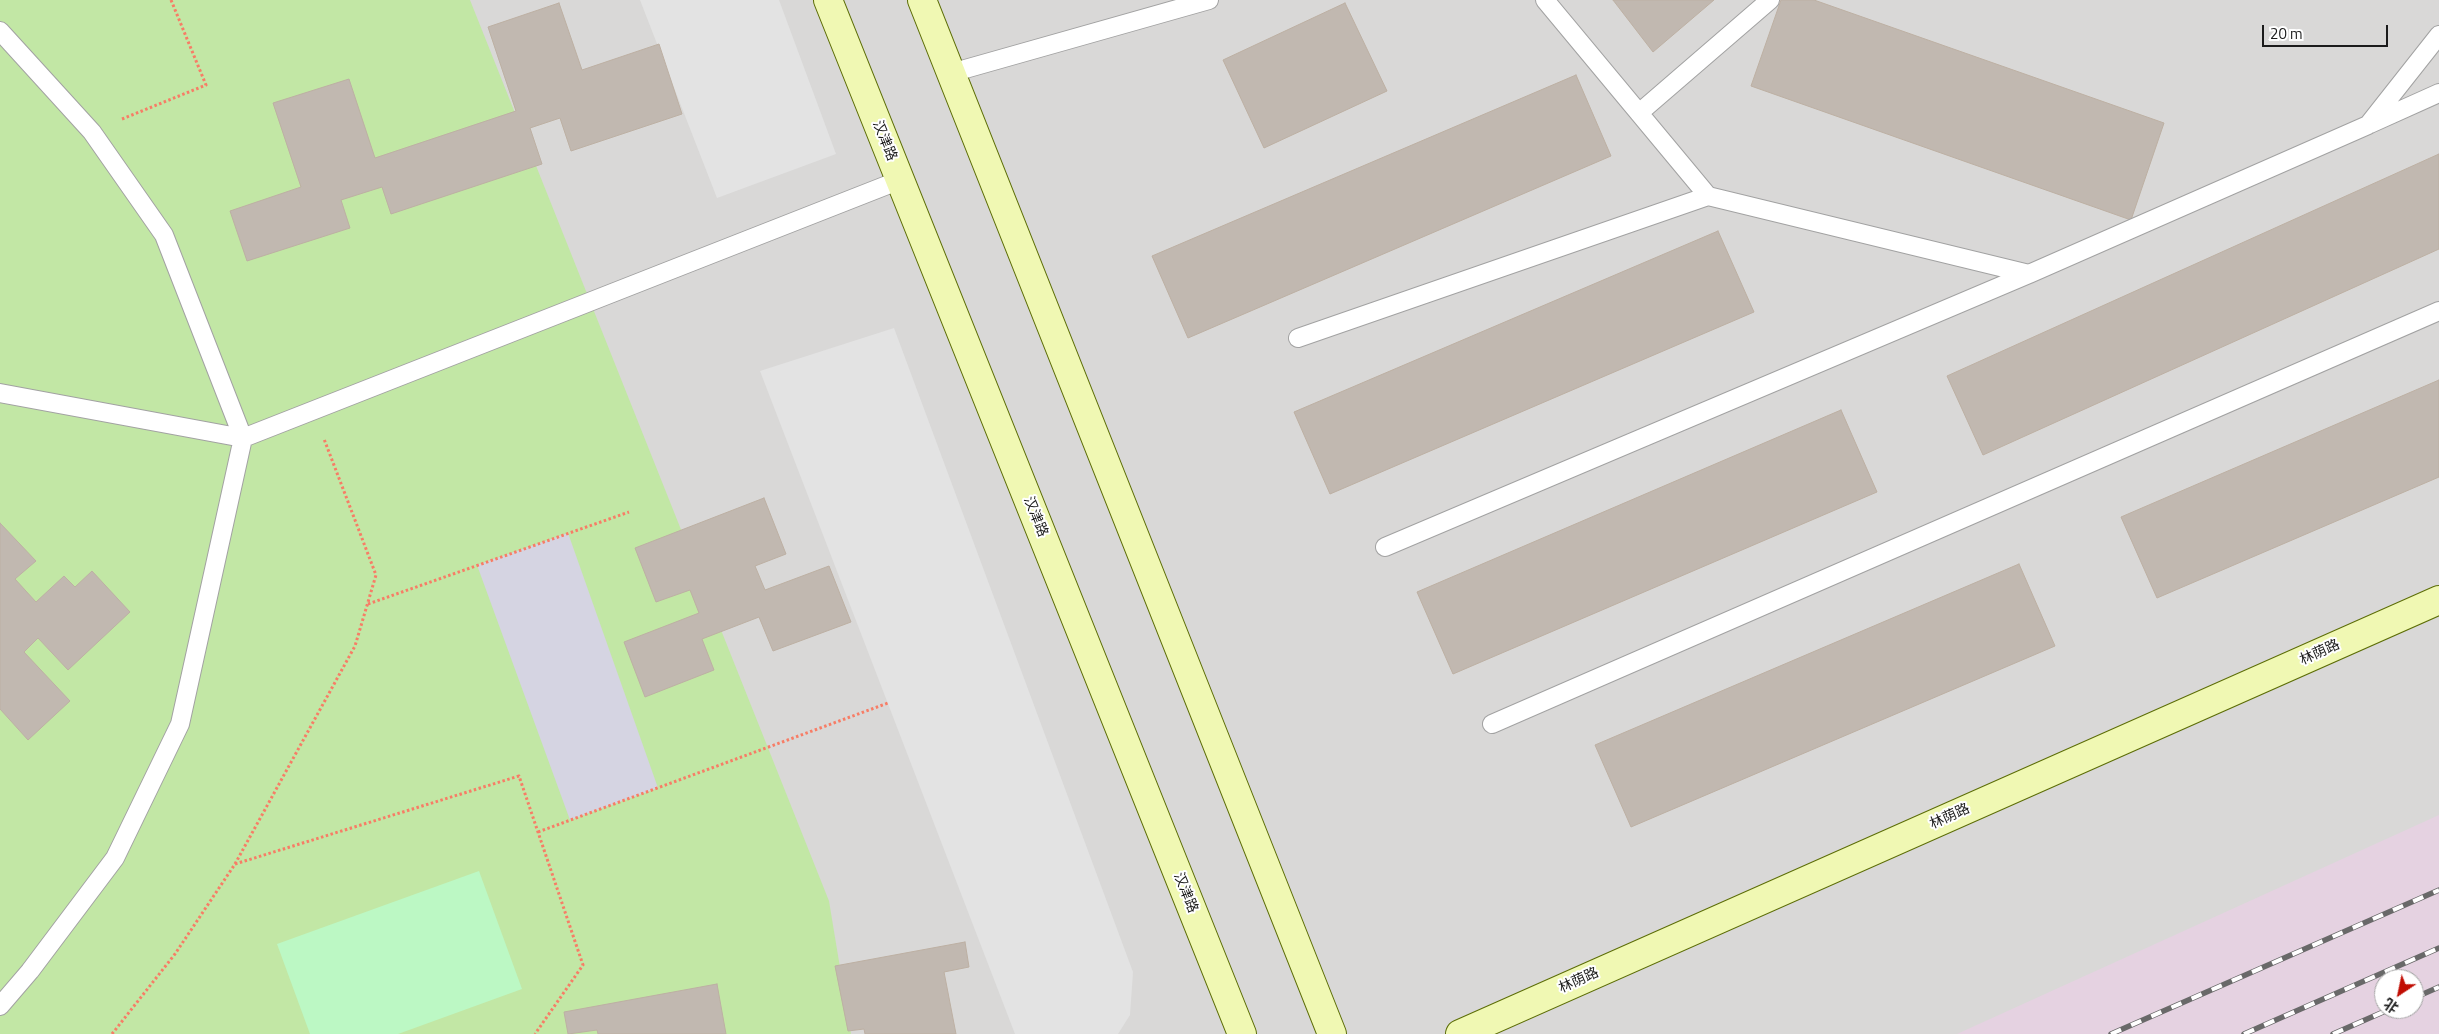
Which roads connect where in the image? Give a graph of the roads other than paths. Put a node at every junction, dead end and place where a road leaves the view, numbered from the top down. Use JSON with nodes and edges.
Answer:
{"nodes":[{"id":1,"x":828,"y":0,"type":"edge"},
{"id":2,"x":922,"y":0,"type":"edge"},
{"id":3,"x":1209,"y":0,"type":"edge"},
{"id":4,"x":1545,"y":0,"type":"edge"},
{"id":5,"x":1770,"y":0,"type":"edge"},
{"id":6,"x":0,"y":31,"type":"edge"},
{"id":7,"x":2439,"y":35,"type":"edge"},
{"id":8,"x":951,"y":73,"type":"junction"},
{"id":9,"x":2439,"y":92,"type":"edge"},
{"id":10,"x":1639,"y":113,"type":"junction"},
{"id":11,"x":2368,"y":125,"type":"junction"},
{"id":12,"x":900,"y":180,"type":"junction"},
{"id":13,"x":1708,"y":196,"type":"junction"},
{"id":14,"x":2029,"y":274,"type":"junction"},
{"id":15,"x":2439,"y":311,"type":"edge"},
{"id":16,"x":1298,"y":338,"type":"dead end"},
{"id":17,"x":0,"y":393,"type":"edge"},
{"id":18,"x":243,"y":438,"type":"junction"},
{"id":19,"x":1384,"y":546,"type":"dead end"},
{"id":20,"x":2439,"y":600,"type":"edge"},
{"id":21,"x":1492,"y":724,"type":"dead end"},
{"id":22,"x":0,"y":1006,"type":"edge"},
{"id":23,"x":1242,"y":1034,"type":"edge"},
{"id":24,"x":1332,"y":1034,"type":"edge"},
{"id":25,"x":1460,"y":1034,"type":"edge"}],
"edges":[{"from":1,"to":12,"type":"street","name":"汉津路"},
{"from":2,"to":8,"type":"street"},
{"from":3,"to":8,"type":"lane"},
{"from":4,"to":10,"type":"lane"},
{"from":5,"to":10,"type":"lane"},
{"from":6,"to":18,"type":"lane"},
{"from":7,"to":11,"type":"lane"},
{"from":8,"to":24,"type":"street"},
{"from":9,"to":11,"type":"lane"},
{"from":10,"to":13,"type":"lane"},
{"from":11,"to":14,"type":"lane"},
{"from":12,"to":18,"type":"lane"},
{"from":12,"to":23,"type":"street","name":"汉津路"},
{"from":13,"to":14,"type":"lane"},
{"from":13,"to":16,"type":"lane"},
{"from":14,"to":19,"type":"lane"},
{"from":15,"to":21,"type":"lane"},
{"from":17,"to":18,"type":"lane"},
{"from":18,"to":22,"type":"lane"},
{"from":20,"to":25,"type":"street","name":"林荫路"}]}
